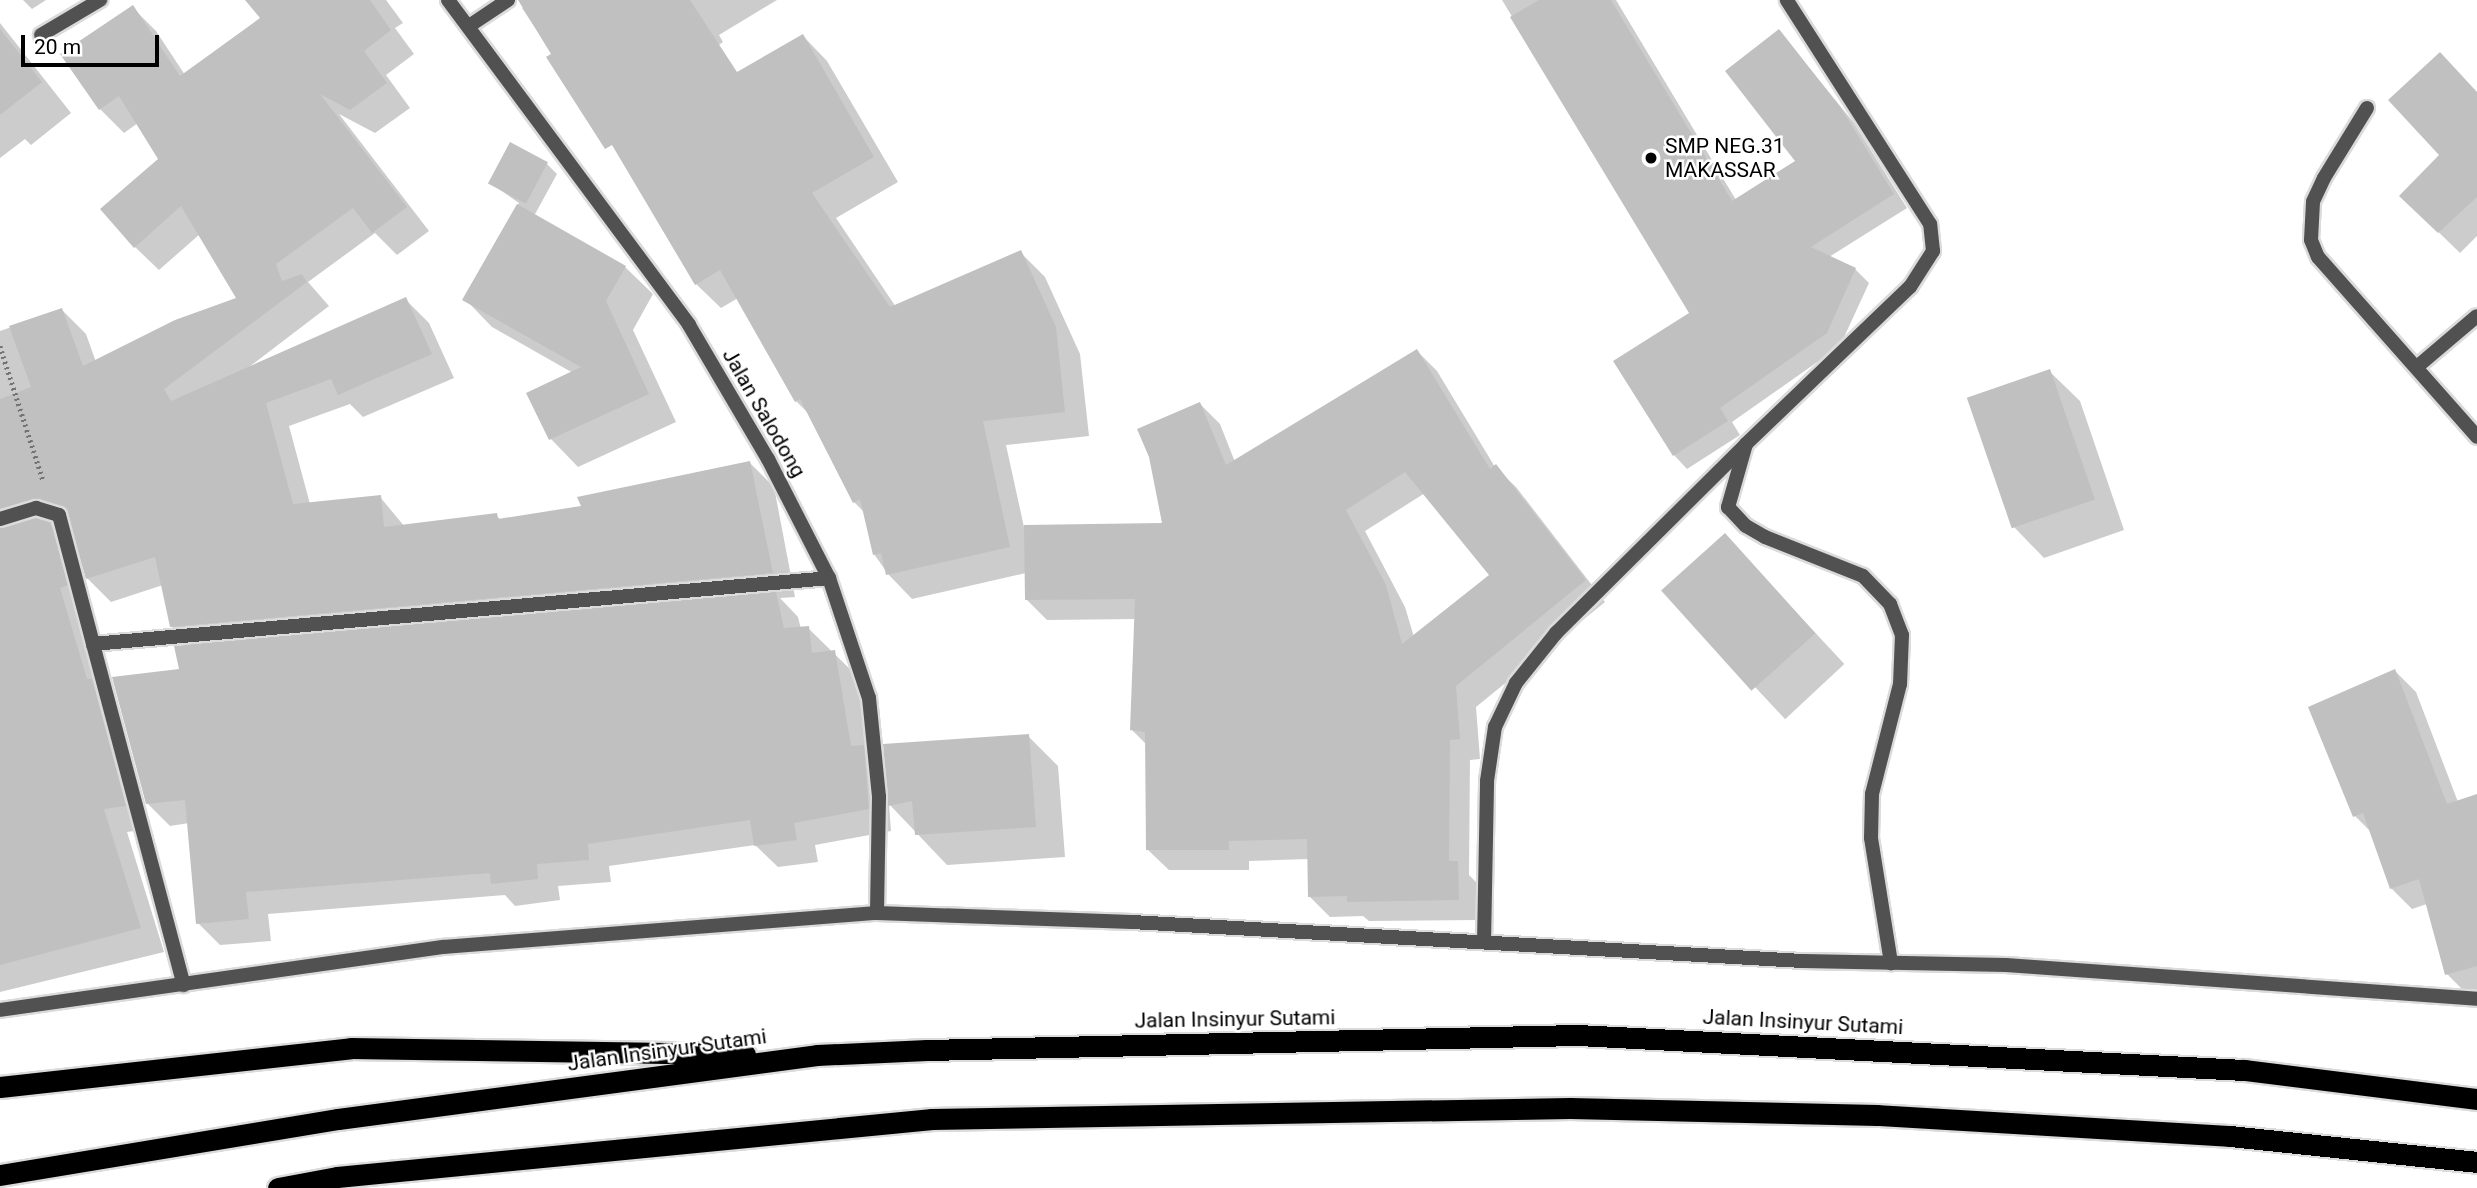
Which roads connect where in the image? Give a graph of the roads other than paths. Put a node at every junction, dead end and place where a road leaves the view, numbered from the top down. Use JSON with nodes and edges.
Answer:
{"nodes":[{"id":1,"x":100,"y":0,"type":"edge"},
{"id":2,"x":448,"y":0,"type":"edge"},
{"id":3,"x":508,"y":0,"type":"edge"},
{"id":4,"x":1787,"y":0,"type":"edge"},
{"id":5,"x":469,"y":26,"type":"junction"},
{"id":6,"x":41,"y":35,"type":"dead end"},
{"id":7,"x":2367,"y":108,"type":"dead end"},
{"id":8,"x":2477,"y":316,"type":"edge"},
{"id":9,"x":2418,"y":366,"type":"junction"},
{"id":10,"x":2477,"y":437,"type":"edge"},
{"id":11,"x":1746,"y":444,"type":"junction"},
{"id":12,"x":0,"y":519,"type":"edge"},
{"id":13,"x":829,"y":578,"type":"junction"},
{"id":14,"x":93,"y":645,"type":"junction"},
{"id":15,"x":877,"y":913,"type":"junction"},
{"id":16,"x":1484,"y":942,"type":"junction"},
{"id":17,"x":1891,"y":963,"type":"junction"},
{"id":18,"x":184,"y":985,"type":"junction"},
{"id":19,"x":2477,"y":999,"type":"edge"},
{"id":20,"x":0,"y":1010,"type":"edge"},
{"id":21,"x":817,"y":1055,"type":"junction"},
{"id":22,"x":0,"y":1087,"type":"edge"},
{"id":23,"x":2477,"y":1099,"type":"edge"},
{"id":24,"x":2477,"y":1162,"type":"edge"},
{"id":25,"x":0,"y":1175,"type":"edge"},
{"id":26,"x":278,"y":1188,"type":"edge"}],
"edges":[{"from":1,"to":6,"type":"street"},
{"from":2,"to":5,"type":"street","name":"Jalan Salodong"},
{"from":3,"to":5,"type":"street"},
{"from":4,"to":11,"type":"street"},
{"from":5,"to":13,"type":"street","name":"Jalan Salodong"},
{"from":7,"to":9,"type":"street"},
{"from":8,"to":9,"type":"street"},
{"from":9,"to":10,"type":"street"},
{"from":11,"to":16,"type":"street"},
{"from":11,"to":17,"type":"street"},
{"from":12,"to":14,"type":"street"},
{"from":13,"to":14,"type":"street"},
{"from":13,"to":15,"type":"street","name":"Jalan Salodong"},
{"from":14,"to":18,"type":"street"},
{"from":15,"to":16,"type":"street"},
{"from":15,"to":18,"type":"street"},
{"from":16,"to":17,"type":"street"},
{"from":17,"to":19,"type":"street"},
{"from":18,"to":20,"type":"street"},
{"from":21,"to":22,"type":"highway"},
{"from":21,"to":23,"type":"highway","name":"Jalan Insinyur Sutami"},
{"from":21,"to":25,"type":"highway","name":"Jalan Insinyur Sutami"},
{"from":24,"to":26,"type":"highway"}]}
